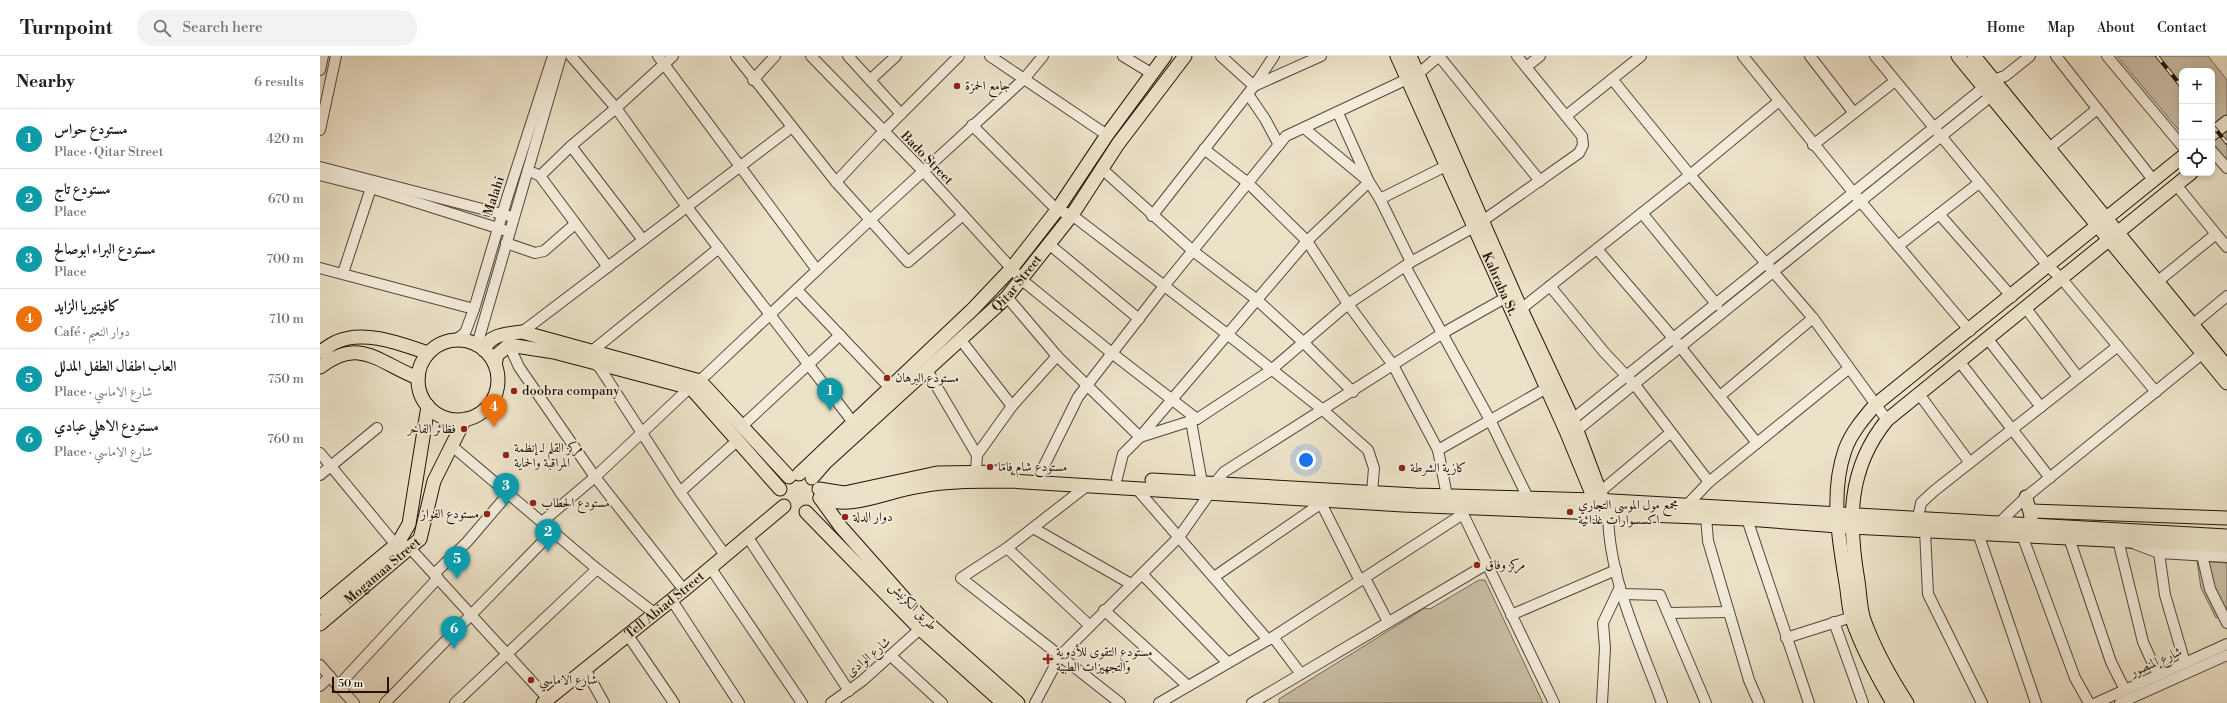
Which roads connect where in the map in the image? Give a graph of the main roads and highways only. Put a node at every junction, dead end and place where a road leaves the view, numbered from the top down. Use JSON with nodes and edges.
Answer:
{"nodes":[{"id":1,"x":1165,"y":56,"type":"edge"},
{"id":2,"x":1185,"y":56,"type":"edge"},
{"id":3,"x":1397,"y":56,"type":"edge"},
{"id":4,"x":1410,"y":56,"type":"edge"},
{"id":5,"x":1958,"y":56,"type":"edge"},
{"id":6,"x":1974,"y":56,"type":"edge"},
{"id":7,"x":1412,"y":76,"type":"junction"},
{"id":8,"x":1995,"y":86,"type":"junction"},
{"id":9,"x":2227,"y":122,"type":"edge"},
{"id":10,"x":2215,"y":132,"type":"edge"},
{"id":11,"x":2179,"y":160,"type":"edge"},
{"id":12,"x":2188,"y":176,"type":"edge"},
{"id":13,"x":1478,"y":223,"type":"junction"},
{"id":14,"x":2102,"y":223,"type":"junction"},
{"id":15,"x":2113,"y":236,"type":"junction"},
{"id":16,"x":1516,"y":311,"type":"junction"},
{"id":17,"x":480,"y":347,"type":"junction"},
{"id":18,"x":556,"y":347,"type":"junction"},
{"id":19,"x":931,"y":347,"type":"junction"},
{"id":20,"x":320,"y":352,"type":"edge"},
{"id":21,"x":428,"y":353,"type":"junction"},
{"id":22,"x":940,"y":357,"type":"junction"},
{"id":23,"x":2226,"y":364,"type":"edge"},
{"id":24,"x":495,"y":365,"type":"junction"},
{"id":25,"x":320,"y":367,"type":"edge"},
{"id":26,"x":418,"y":378,"type":"junction"},
{"id":27,"x":2227,"y":383,"type":"edge"},
{"id":28,"x":695,"y":385,"type":"junction"},
{"id":29,"x":428,"y":406,"type":"junction"},
{"id":30,"x":465,"y":419,"type":"junction"},
{"id":31,"x":1570,"y":429,"type":"junction"},
{"id":32,"x":794,"y":475,"type":"junction"},
{"id":33,"x":1209,"y":486,"type":"junction"},
{"id":34,"x":817,"y":488,"type":"junction"},
{"id":35,"x":780,"y":489,"type":"junction"},
{"id":36,"x":1600,"y":497,"type":"junction"},
{"id":37,"x":2026,"y":497,"type":"road end"},
{"id":38,"x":1446,"y":501,"type":"junction"},
{"id":39,"x":784,"y":506,"type":"junction"},
{"id":40,"x":1466,"y":506,"type":"junction"},
{"id":41,"x":2032,"y":511,"type":"junction"},
{"id":42,"x":806,"y":512,"type":"junction"},
{"id":43,"x":1604,"y":514,"type":"junction"},
{"id":44,"x":2227,"y":518,"type":"edge"},
{"id":45,"x":1844,"y":520,"type":"junction"},
{"id":46,"x":2031,"y":525,"type":"junction"},
{"id":47,"x":2227,"y":536,"type":"edge"},
{"id":48,"x":2155,"y":542,"type":"junction"},
{"id":49,"x":403,"y":545,"type":"junction"},
{"id":50,"x":2227,"y":546,"type":"edge"},
{"id":51,"x":320,"y":608,"type":"edge"},
{"id":52,"x":320,"y":624,"type":"edge"},
{"id":53,"x":545,"y":701,"type":"edge"},
{"id":54,"x":1003,"y":703,"type":"edge"},
{"id":55,"x":1018,"y":703,"type":"edge"},
{"id":56,"x":1894,"y":703,"type":"edge"},
{"id":57,"x":1907,"y":703,"type":"edge"}],
"edges":[{"from":1,"to":19,"type":"main road","name":"Qitar Street"},
{"from":2,"to":22,"type":"main road","name":"Qitar Street"},
{"from":3,"to":7,"type":"main road","name":"Kahraba St."},
{"from":4,"to":7,"type":"main road","name":"Kahraba St."},
{"from":5,"to":8,"type":"main road"},
{"from":6,"to":8,"type":"main road"},
{"from":7,"to":13,"type":"main road","name":"Kahraba St."},
{"from":7,"to":13,"type":"main road","name":"Kahraba St."},
{"from":8,"to":14,"type":"main road"},
{"from":8,"to":14,"type":"main road"},
{"from":9,"to":10,"type":"main road"},
{"from":11,"to":14,"type":"main road"},
{"from":12,"to":15,"type":"main road"},
{"from":13,"to":16,"type":"main road","name":"Kahraba St."},
{"from":13,"to":16,"type":"main road","name":"Kahraba St."},
{"from":14,"to":15,"type":"main road"},
{"from":14,"to":45,"type":"main road"},
{"from":15,"to":23,"type":"main road"},
{"from":15,"to":27,"type":"main road"},
{"from":15,"to":45,"type":"main road"},
{"from":16,"to":31,"type":"main road","name":"Kahraba St."},
{"from":16,"to":31,"type":"main road","name":"Kahraba St."},
{"from":17,"to":18,"type":"main road"},
{"from":17,"to":21,"type":"main road"},
{"from":17,"to":24,"type":"main road"},
{"from":18,"to":24,"type":"main road"},
{"from":18,"to":28,"type":"main road"},
{"from":19,"to":22,"type":"main road"},
{"from":19,"to":32,"type":"main road","name":"Qitar Street"},
{"from":20,"to":21,"type":"main road"},
{"from":21,"to":26,"type":"main road"},
{"from":22,"to":34,"type":"main road","name":"Qitar Street"},
{"from":24,"to":30,"type":"main road"},
{"from":25,"to":26,"type":"main road"},
{"from":26,"to":29,"type":"main road"},
{"from":28,"to":32,"type":"main road"},
{"from":28,"to":35,"type":"main road"},
{"from":29,"to":30,"type":"main road"},
{"from":29,"to":49,"type":"main road","name":"Mogamaa Street"},
{"from":30,"to":49,"type":"main road","name":"Mogamaa Street"},
{"from":31,"to":36,"type":"main road","name":"Kahraba St."},
{"from":32,"to":34,"type":"main road"},
{"from":32,"to":35,"type":"main road"},
{"from":33,"to":34,"type":"main road"},
{"from":33,"to":34,"type":"main road"},
{"from":33,"to":38,"type":"main road"},
{"from":33,"to":38,"type":"main road"},
{"from":34,"to":42,"type":"main road"},
{"from":34,"to":55,"type":"main road","name":"طريق الكرنيش"},
{"from":35,"to":39,"type":"main road"},
{"from":36,"to":40,"type":"main road"},
{"from":36,"to":43,"type":"main road","name":"Kahraba St."},
{"from":36,"to":45,"type":"main road"},
{"from":37,"to":41,"type":"main road"},
{"from":38,"to":40,"type":"main road"},
{"from":39,"to":42,"type":"main road"},
{"from":39,"to":53,"type":"main road","name":"Tell Abiad Street"},
{"from":40,"to":43,"type":"main road"},
{"from":41,"to":44,"type":"main road"},
{"from":41,"to":46,"type":"main road"},
{"from":42,"to":54,"type":"main road","name":"طريق الكرنيش"},
{"from":43,"to":45,"type":"main road"},
{"from":45,"to":46,"type":"main road"},
{"from":45,"to":48,"type":"main road"},
{"from":45,"to":56,"type":"main road"},
{"from":45,"to":57,"type":"main road"},
{"from":46,"to":48,"type":"main road"},
{"from":47,"to":48,"type":"main road"},
{"from":48,"to":50,"type":"main road"},
{"from":49,"to":51,"type":"main road","name":"Mogamaa Street"},
{"from":49,"to":52,"type":"main road","name":"Mogamaa Street"}]}
